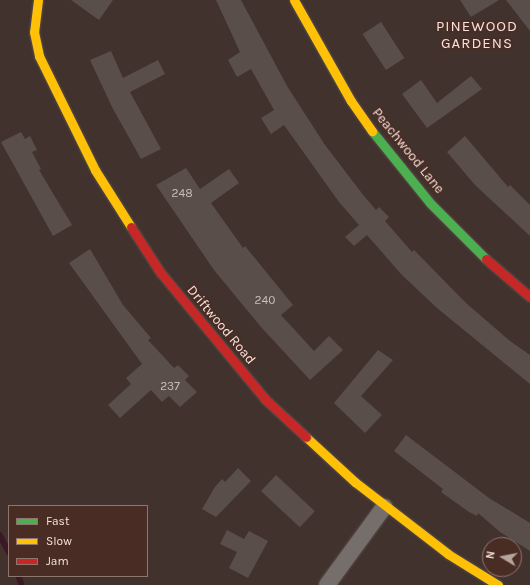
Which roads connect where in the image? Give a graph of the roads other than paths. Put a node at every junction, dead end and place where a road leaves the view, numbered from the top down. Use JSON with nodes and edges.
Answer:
{"nodes":[{"id":1,"x":38,"y":0,"type":"edge"},
{"id":2,"x":294,"y":0,"type":"edge"},
{"id":3,"x":530,"y":297,"type":"edge"},
{"id":4,"x":384,"y":507,"type":"junction"},
{"id":5,"x":327,"y":585,"type":"edge"},
{"id":6,"x":498,"y":585,"type":"edge"}],
"edges":[{"from":1,"to":4,"type":"street","name":"Driftwood Road"},
{"from":2,"to":3,"type":"street","name":"Peachwood Lane"},
{"from":4,"to":5,"type":"street"},
{"from":4,"to":6,"type":"street","name":"Driftwood Road"}]}
